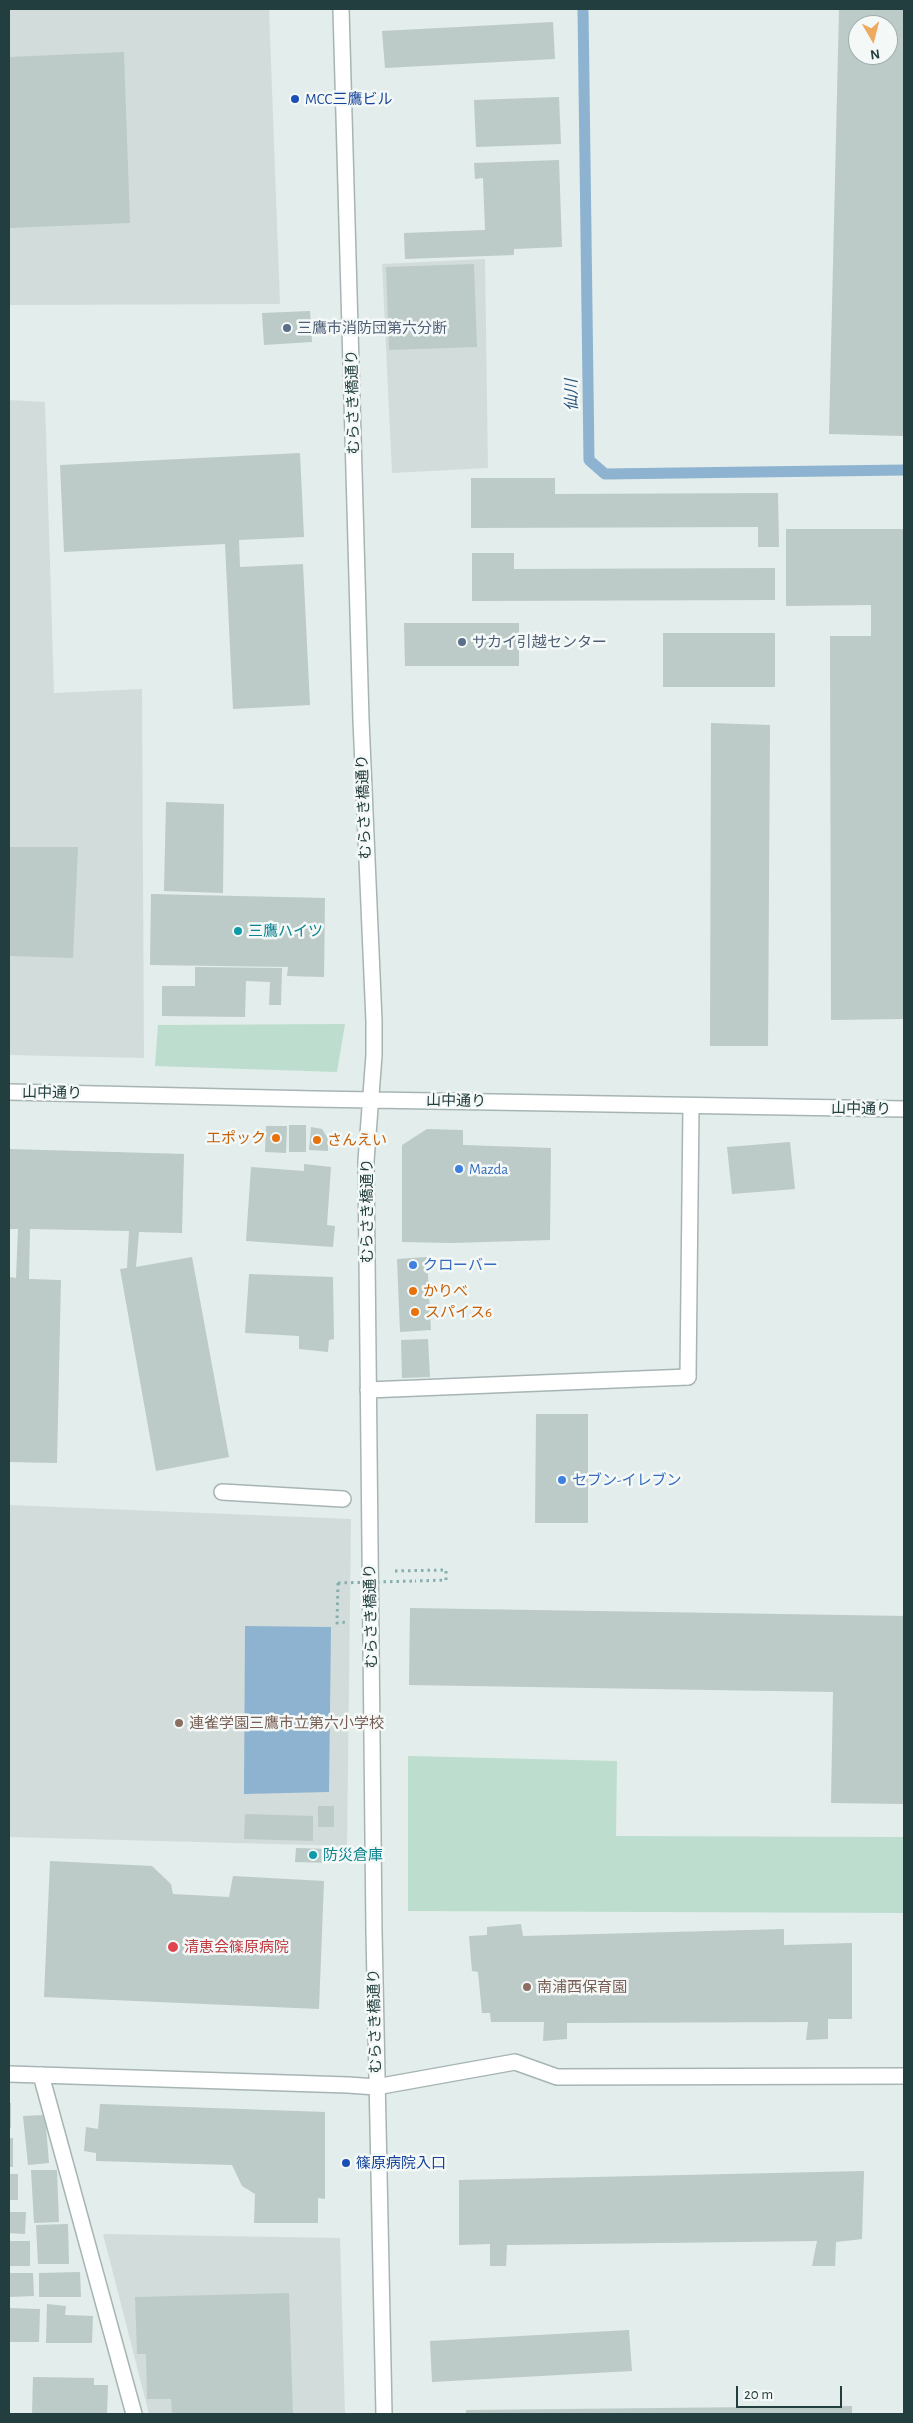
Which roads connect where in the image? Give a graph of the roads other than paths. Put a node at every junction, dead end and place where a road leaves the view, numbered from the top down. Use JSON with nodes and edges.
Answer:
{"nodes":[{"id":1,"x":342,"y":9,"type":"edge"},
{"id":2,"x":9,"y":1092,"type":"edge"},
{"id":3,"x":369,"y":1100,"type":"junction"},
{"id":4,"x":692,"y":1107,"type":"junction"},
{"id":5,"x":904,"y":1109,"type":"edge"},
{"id":6,"x":368,"y":1390,"type":"junction"},
{"id":7,"x":222,"y":1492,"type":"dead end"},
{"id":8,"x":343,"y":1499,"type":"dead end"},
{"id":9,"x":9,"y":2074,"type":"edge"},
{"id":10,"x":41,"y":2075,"type":"junction"},
{"id":11,"x":904,"y":2076,"type":"edge"},
{"id":12,"x":376,"y":2087,"type":"junction"},
{"id":13,"x":134,"y":2414,"type":"edge"},
{"id":14,"x":384,"y":2414,"type":"edge"}],
"edges":[{"from":1,"to":3,"type":"street","name":"むらさき橋通り"},
{"from":2,"to":3,"type":"street","name":"山中通り"},
{"from":3,"to":4,"type":"street","name":"山中通り"},
{"from":3,"to":6,"type":"street","name":"むらさき橋通り"},
{"from":4,"to":5,"type":"street","name":"山中通り"},
{"from":4,"to":6,"type":"street"},
{"from":6,"to":12,"type":"street","name":"むらさき橋通り"},
{"from":7,"to":8,"type":"street"},
{"from":9,"to":10,"type":"street"},
{"from":10,"to":12,"type":"street"},
{"from":10,"to":13,"type":"street"},
{"from":11,"to":12,"type":"street"},
{"from":12,"to":14,"type":"street","name":"むらさき橋通り"}]}
